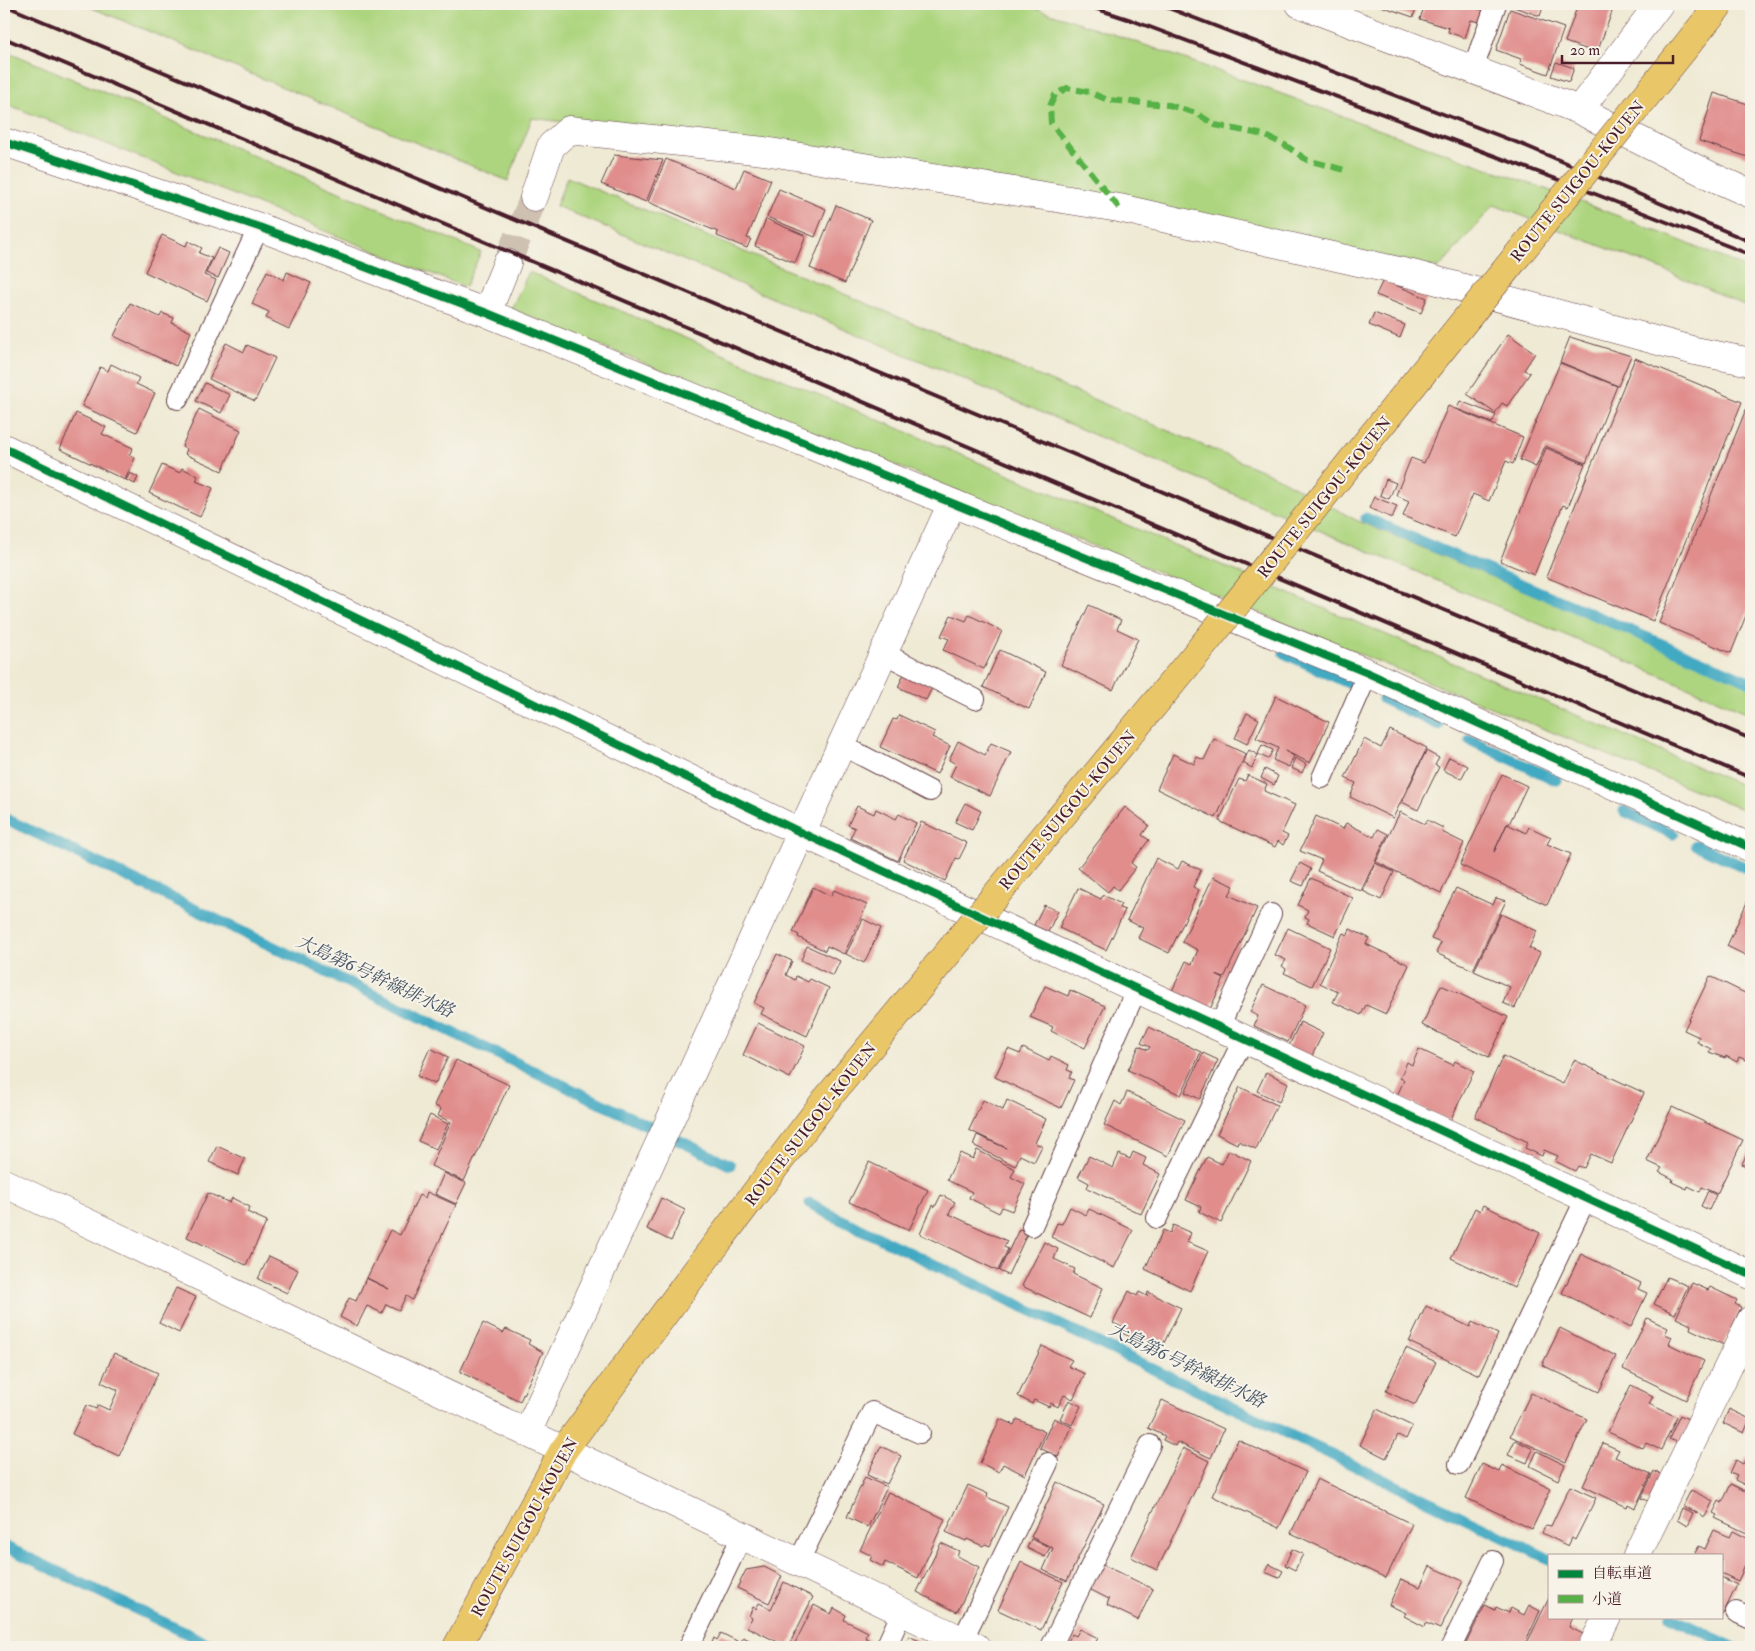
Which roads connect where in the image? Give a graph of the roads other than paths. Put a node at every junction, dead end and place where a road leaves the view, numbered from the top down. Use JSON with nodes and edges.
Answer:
{"nodes":[{"id":1,"x":1300,"y":4,"type":"edge"},
{"id":2,"x":1496,"y":4,"type":"edge"},
{"id":3,"x":1659,"y":4,"type":"edge"},
{"id":4,"x":1720,"y":4,"type":"edge"},
{"id":5,"x":1473,"y":69,"type":"junction"},
{"id":6,"x":1579,"y":110,"type":"junction"},
{"id":7,"x":4,"y":142,"type":"edge"},
{"id":8,"x":1751,"y":194,"type":"edge"},
{"id":9,"x":534,"y":197,"type":"tunnel mouth"},
{"id":10,"x":259,"y":227,"type":"junction"},
{"id":11,"x":507,"y":263,"type":"tunnel mouth"},
{"id":12,"x":487,"y":313,"type":"junction"},
{"id":13,"x":1751,"y":362,"type":"edge"},
{"id":14,"x":178,"y":399,"type":"dead end"},
{"id":15,"x":4,"y":448,"type":"edge"},
{"id":16,"x":952,"y":503,"type":"junction"},
{"id":17,"x":883,"y":653,"type":"junction"},
{"id":18,"x":1368,"y":673,"type":"junction"},
{"id":19,"x":975,"y":699,"type":"dead end"},
{"id":20,"x":840,"y":744,"type":"junction"},
{"id":21,"x":1322,"y":778,"type":"dead end"},
{"id":22,"x":930,"y":791,"type":"dead end"},
{"id":23,"x":800,"y":832,"type":"junction"},
{"id":24,"x":1751,"y":848,"type":"edge"},
{"id":25,"x":1271,"y":914,"type":"dead end"},
{"id":26,"x":1138,"y":988,"type":"junction"},
{"id":27,"x":1219,"y":1027,"type":"junction"},
{"id":28,"x":1244,"y":1038,"type":"junction"},
{"id":29,"x":4,"y":1183,"type":"edge"},
{"id":30,"x":1586,"y":1198,"type":"junction"},
{"id":31,"x":1157,"y":1218,"type":"dead end"},
{"id":32,"x":1032,"y":1226,"type":"dead end"},
{"id":33,"x":1751,"y":1275,"type":"edge"},
{"id":34,"x":1751,"y":1320,"type":"edge"},
{"id":35,"x":527,"y":1433,"type":"junction"},
{"id":36,"x":920,"y":1433,"type":"dead end"},
{"id":37,"x":1150,"y":1445,"type":"dead end"},
{"id":38,"x":564,"y":1451,"type":"junction"},
{"id":39,"x":1048,"y":1462,"type":"dead end"},
{"id":40,"x":1459,"y":1464,"type":"dead end"},
{"id":41,"x":742,"y":1536,"type":"junction"},
{"id":42,"x":1637,"y":1554,"type":"edge"},
{"id":43,"x":1493,"y":1561,"type":"dead end"},
{"id":44,"x":798,"y":1562,"type":"junction"},
{"id":45,"x":902,"y":1612,"type":"junction"},
{"id":46,"x":1606,"y":1618,"type":"edge"},
{"id":47,"x":969,"y":1644,"type":"edge"},
{"id":48,"x":457,"y":1647,"type":"edge"},
{"id":49,"x":689,"y":1647,"type":"edge"},
{"id":50,"x":886,"y":1647,"type":"edge"},
{"id":51,"x":1051,"y":1647,"type":"edge"},
{"id":52,"x":1451,"y":1647,"type":"edge"},
{"id":53,"x":1592,"y":1647,"type":"edge"}],
"edges":[{"from":1,"to":5,"type":"street"},
{"from":2,"to":5,"type":"lane"},
{"from":3,"to":6,"type":"street"},
{"from":4,"to":38,"type":"main road","name":"ROUTE SUIGOU-KOUEN","bridge":true},
{"from":5,"to":6,"type":"street"},
{"from":6,"to":8,"type":"street"},
{"from":7,"to":10,"type":"street"},
{"from":9,"to":13,"type":"street"},
{"from":10,"to":12,"type":"street"},
{"from":10,"to":14,"type":"lane"},
{"from":11,"to":12,"type":"street"},
{"from":12,"to":16,"type":"street"},
{"from":15,"to":23,"type":"street"},
{"from":16,"to":17,"type":"street"},
{"from":16,"to":18,"type":"street"},
{"from":17,"to":19,"type":"lane"},
{"from":17,"to":20,"type":"street"},
{"from":18,"to":21,"type":"lane"},
{"from":18,"to":24,"type":"street"},
{"from":20,"to":22,"type":"lane"},
{"from":20,"to":23,"type":"street"},
{"from":23,"to":26,"type":"street"},
{"from":23,"to":35,"type":"street"},
{"from":25,"to":27,"type":"lane"},
{"from":26,"to":27,"type":"street"},
{"from":26,"to":32,"type":"lane"},
{"from":27,"to":28,"type":"street"},
{"from":28,"to":30,"type":"street"},
{"from":28,"to":31,"type":"lane"},
{"from":29,"to":35,"type":"street"},
{"from":30,"to":33,"type":"street"},
{"from":30,"to":40,"type":"lane"},
{"from":34,"to":42,"type":"street"},
{"from":35,"to":38,"type":"street"},
{"from":36,"to":44,"type":"lane"},
{"from":37,"to":51,"type":"lane"},
{"from":38,"to":41,"type":"street"},
{"from":38,"to":48,"type":"main road","name":"ROUTE SUIGOU-KOUEN"},
{"from":39,"to":47,"type":"lane"},
{"from":41,"to":44,"type":"street"},
{"from":41,"to":49,"type":"lane"},
{"from":43,"to":52,"type":"lane"},
{"from":44,"to":45,"type":"street"},
{"from":45,"to":47,"type":"street"},
{"from":45,"to":50,"type":"lane"},
{"from":46,"to":53,"type":"street"}]}
